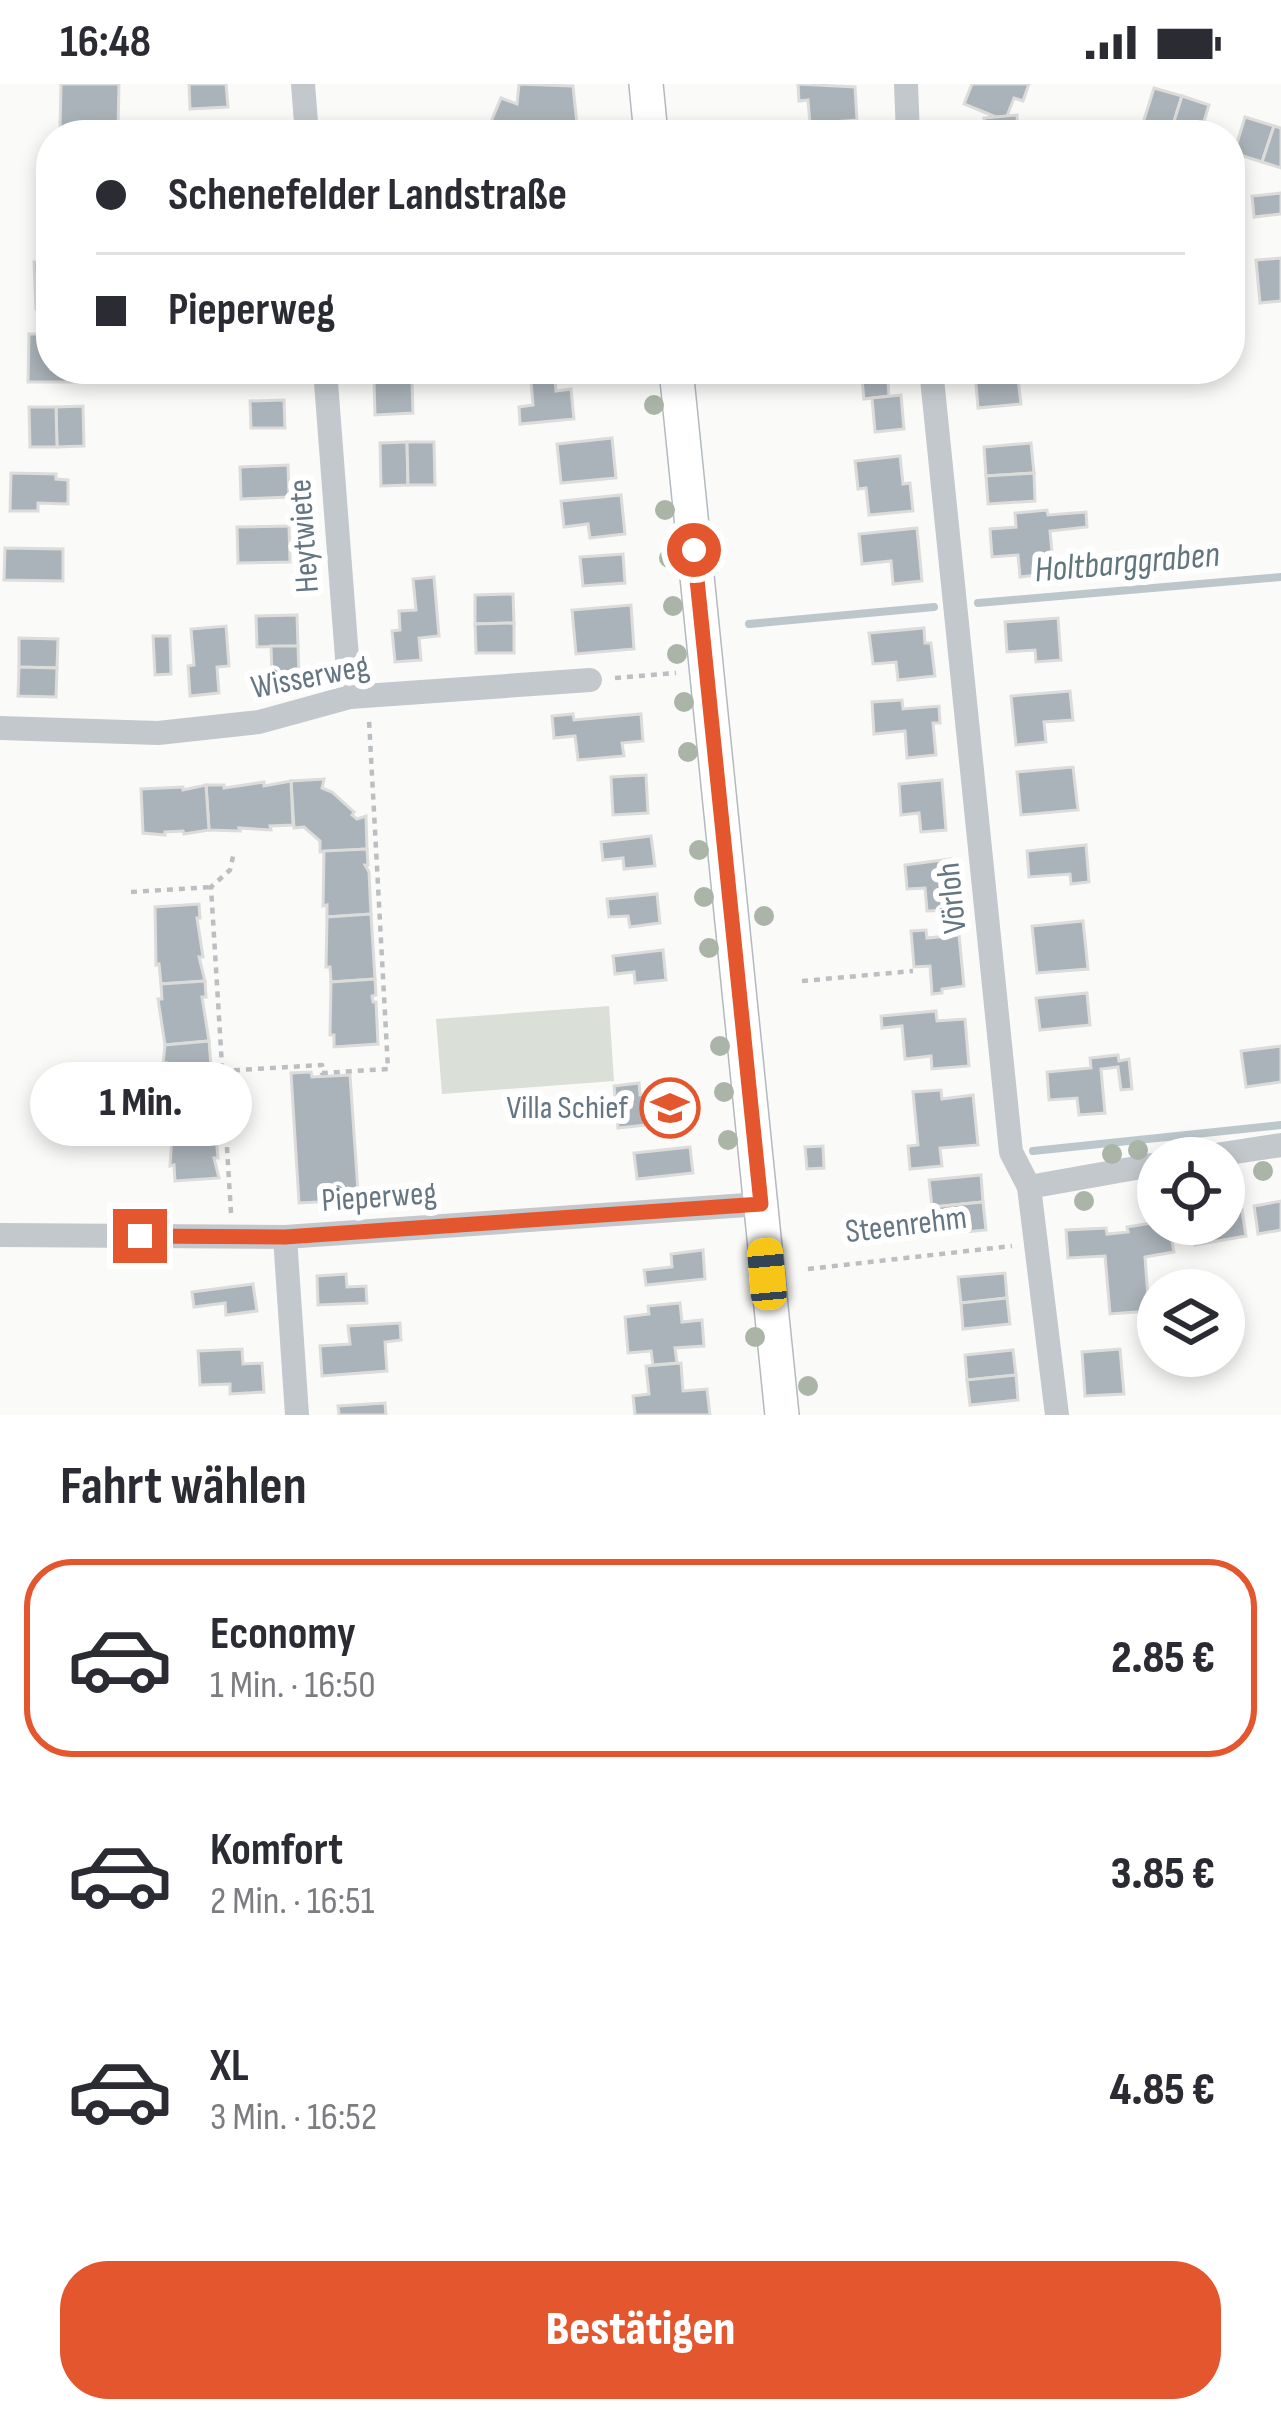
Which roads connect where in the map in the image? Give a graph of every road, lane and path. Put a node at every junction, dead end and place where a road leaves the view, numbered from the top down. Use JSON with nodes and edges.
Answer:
{"nodes":[{"id":1,"x":303,"y":84,"type":"edge"},
{"id":2,"x":646,"y":84,"type":"edge"},
{"id":3,"x":906,"y":84,"type":"edge"},
{"id":4,"x":306,"y":120,"type":"edge"},
{"id":5,"x":650,"y":120,"type":"edge"},
{"id":6,"x":907,"y":120,"type":"edge"},
{"id":7,"x":327,"y":384,"type":"edge"},
{"id":8,"x":677,"y":384,"type":"edge"},
{"id":9,"x":933,"y":384,"type":"edge"},
{"id":10,"x":706,"y":671,"type":"junction"},
{"id":11,"x":590,"y":680,"type":"joint"},
{"id":12,"x":359,"y":697,"type":"junction"},
{"id":13,"x":0,"y":728,"type":"edge"},
{"id":14,"x":234,"y":852,"type":"dead end"},
{"id":15,"x":211,"y":887,"type":"junction"},
{"id":16,"x":131,"y":892,"type":"dead end"},
{"id":17,"x":913,"y":971,"type":"dead end"},
{"id":18,"x":802,"y":981,"type":"dead end"},
{"id":19,"x":222,"y":1071,"type":"junction"},
{"id":20,"x":1281,"y":1145,"type":"edge"},
{"id":21,"x":1245,"y":1151,"type":"edge"},
{"id":22,"x":1137,"y":1168,"type":"edge"},
{"id":23,"x":1029,"y":1187,"type":"junction"},
{"id":24,"x":761,"y":1204,"type":"junction"},
{"id":25,"x":0,"y":1235,"type":"edge"},
{"id":26,"x":232,"y":1236,"type":"junction"},
{"id":27,"x":285,"y":1237,"type":"junction"},
{"id":28,"x":1012,"y":1246,"type":"dead end"},
{"id":29,"x":808,"y":1269,"type":"dead end"},
{"id":30,"x":297,"y":1415,"type":"edge"},
{"id":31,"x":782,"y":1415,"type":"edge"},
{"id":32,"x":1057,"y":1415,"type":"edge"}],
"edges":[{"from":1,"to":4,"type":"street"},
{"from":2,"to":5,"type":"main road"},
{"from":3,"to":6,"type":"street"},
{"from":7,"to":12,"type":"street","name":"Heytwiete"},
{"from":8,"to":10,"type":"main road"},
{"from":9,"to":23,"type":"street","name":"Vörloh"},
{"from":10,"to":11,"type":"path"},
{"from":10,"to":24,"type":"main road"},
{"from":11,"to":12,"type":"street","name":"Wisserweg"},
{"from":12,"to":13,"type":"street","name":"Wisserweg"},
{"from":12,"to":19,"type":"path"},
{"from":14,"to":15,"type":"path"},
{"from":15,"to":16,"type":"path"},
{"from":15,"to":19,"type":"path"},
{"from":17,"to":18,"type":"path"},
{"from":19,"to":26,"type":"path"},
{"from":20,"to":21,"type":"street"},
{"from":22,"to":23,"type":"street"},
{"from":23,"to":32,"type":"street","name":"Vörloh"},
{"from":24,"to":27,"type":"street","name":"Pieperweg"},
{"from":24,"to":31,"type":"main road"},
{"from":25,"to":26,"type":"street","name":"Pieperweg"},
{"from":26,"to":27,"type":"street","name":"Pieperweg"},
{"from":27,"to":30,"type":"street"},
{"from":28,"to":29,"type":"path","name":"Steenrehm"}]}
